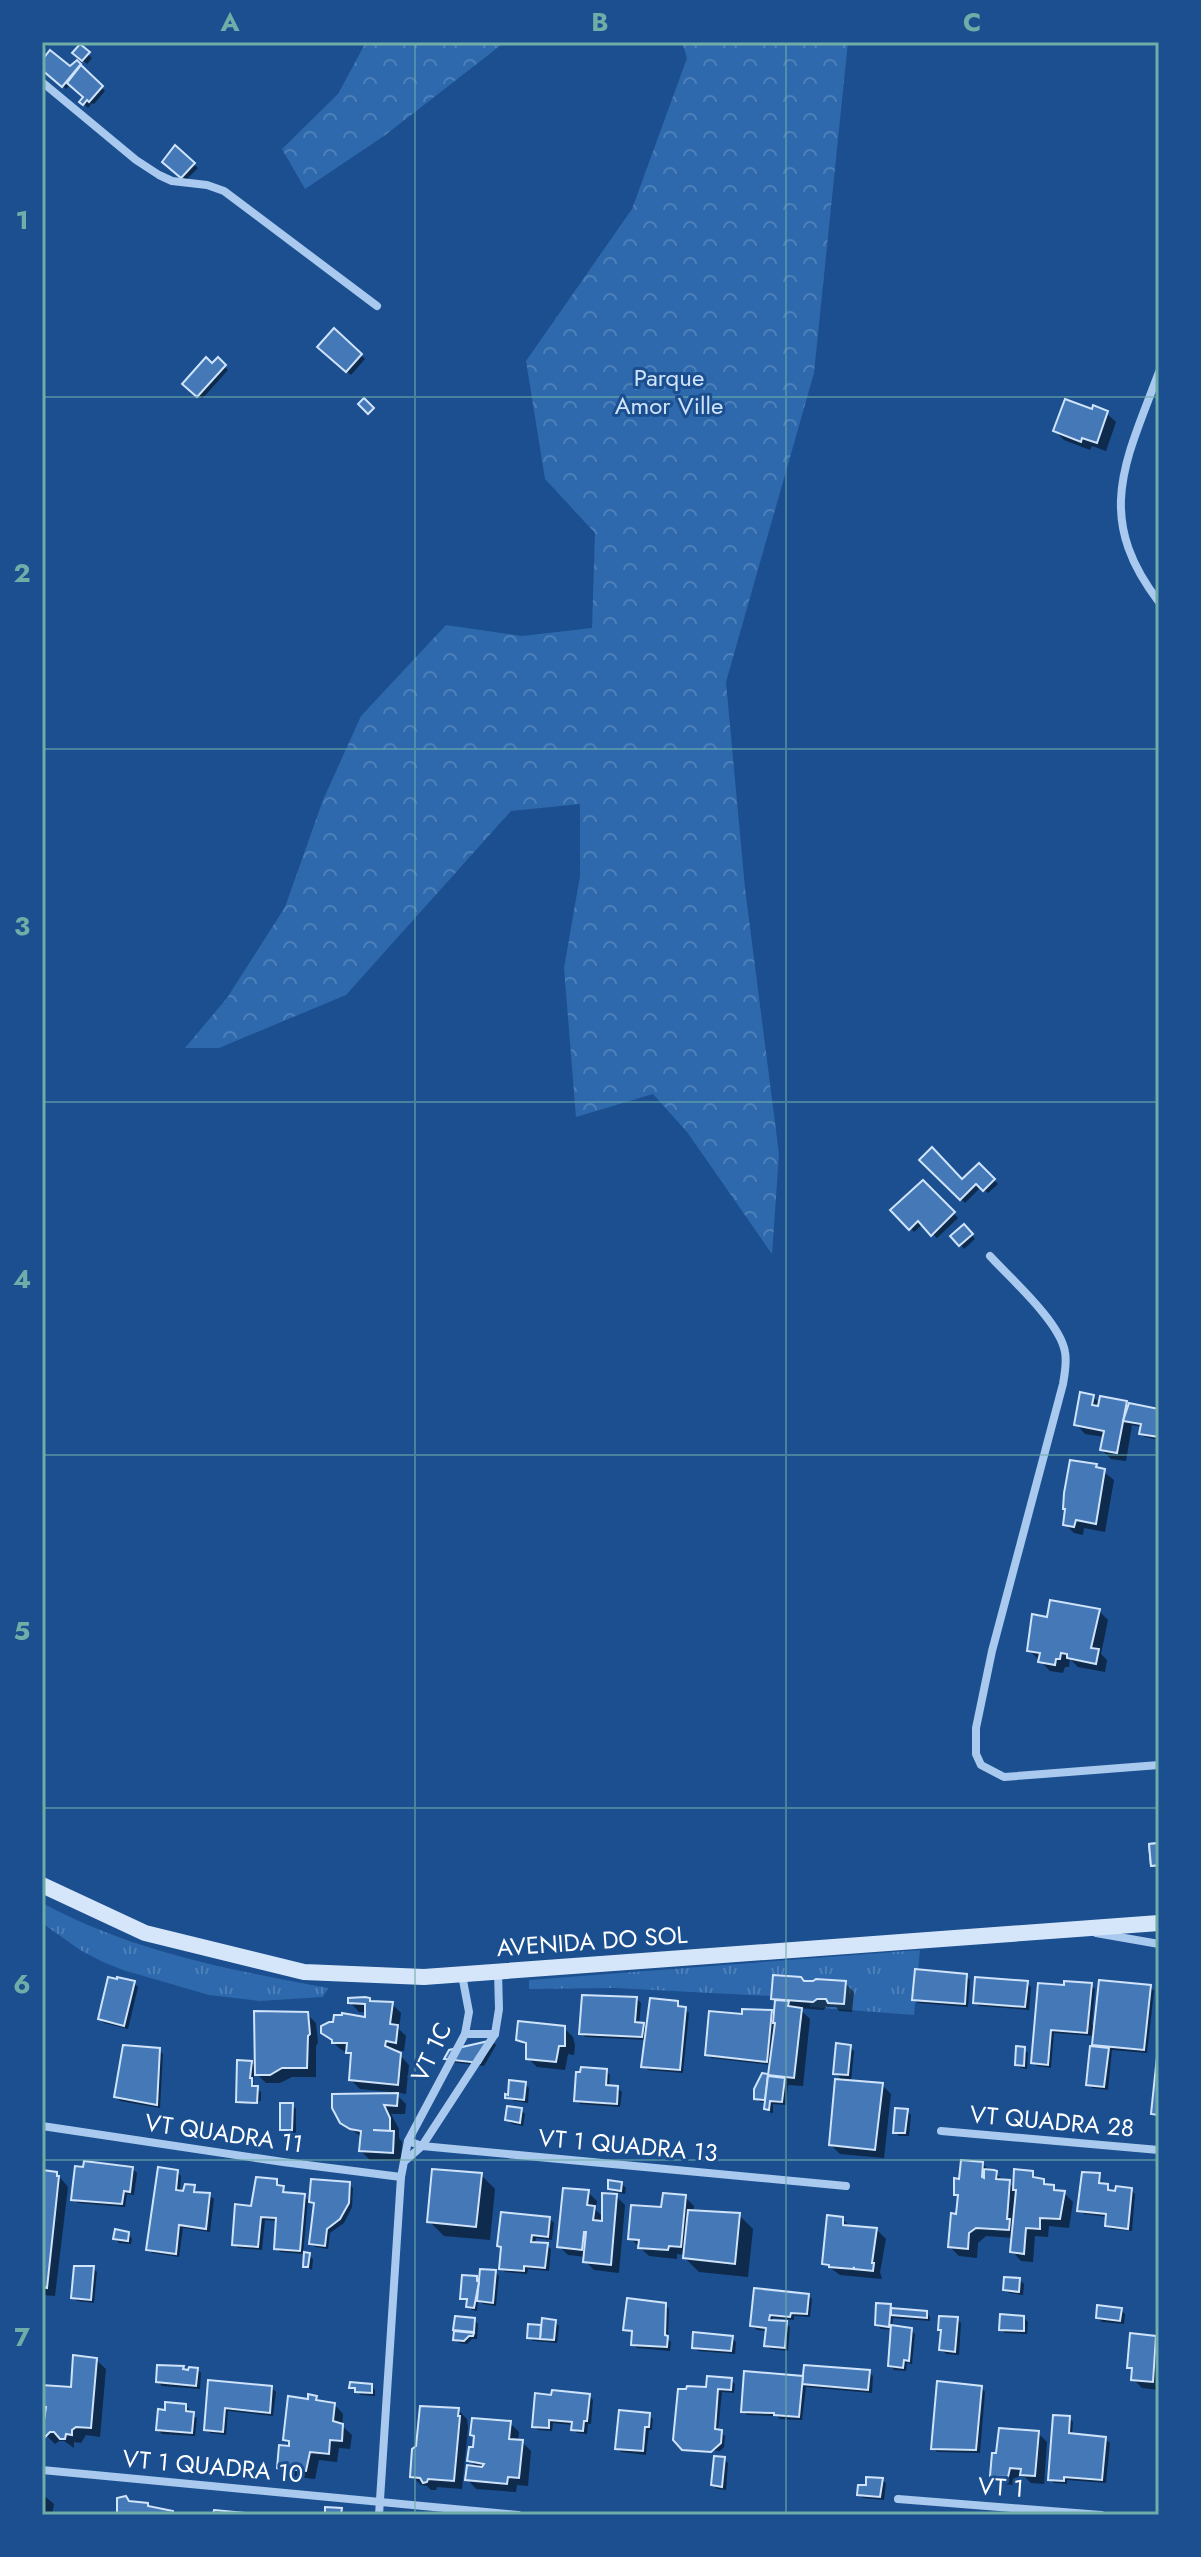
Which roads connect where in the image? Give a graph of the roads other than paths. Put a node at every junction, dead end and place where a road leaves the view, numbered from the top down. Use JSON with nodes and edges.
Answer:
{"nodes":[{"id":1,"x":42,"y":82,"type":"edge"},
{"id":2,"x":377,"y":306,"type":"dead end"},
{"id":3,"x":1159,"y":372,"type":"edge"},
{"id":4,"x":1159,"y":602,"type":"edge"},
{"id":5,"x":990,"y":1256,"type":"dead end"},
{"id":6,"x":1159,"y":1765,"type":"edge"},
{"id":7,"x":42,"y":1885,"type":"edge"},
{"id":8,"x":1158,"y":1923,"type":"edge"},
{"id":9,"x":1068,"y":1928,"type":"junction"},
{"id":10,"x":1159,"y":1944,"type":"edge"},
{"id":11,"x":498,"y":1972,"type":"junction"},
{"id":12,"x":462,"y":1975,"type":"junction"},
{"id":13,"x":465,"y":2034,"type":"junction"},
{"id":14,"x":495,"y":2034,"type":"junction"},
{"id":15,"x":42,"y":2126,"type":"edge"},
{"id":16,"x":941,"y":2131,"type":"dead end"},
{"id":17,"x":408,"y":2141,"type":"junction"},
{"id":18,"x":422,"y":2146,"type":"junction"},
{"id":19,"x":1159,"y":2150,"type":"edge"},
{"id":20,"x":406,"y":2160,"type":"junction"},
{"id":21,"x":401,"y":2177,"type":"junction"},
{"id":22,"x":846,"y":2186,"type":"dead end"},
{"id":23,"x":42,"y":2470,"type":"edge"},
{"id":24,"x":898,"y":2499,"type":"dead end"},
{"id":25,"x":380,"y":2502,"type":"junction"},
{"id":26,"x":379,"y":2515,"type":"edge"},
{"id":27,"x":518,"y":2515,"type":"edge"},
{"id":28,"x":1101,"y":2515,"type":"edge"}],
"edges":[{"from":1,"to":2,"type":"street"},
{"from":3,"to":4,"type":"street"},
{"from":5,"to":6,"type":"street"},
{"from":7,"to":12,"type":"street","name":"AVENIDA DO SOL"},
{"from":8,"to":9,"type":"street","name":"AVENIDA DO SOL"},
{"from":9,"to":10,"type":"street"},
{"from":9,"to":11,"type":"street","name":"AVENIDA DO SOL"},
{"from":11,"to":12,"type":"street","name":"AVENIDA DO SOL"},
{"from":11,"to":14,"type":"street"},
{"from":12,"to":13,"type":"street","name":"VT 1C"},
{"from":13,"to":14,"type":"street"},
{"from":13,"to":17,"type":"street","name":"VT 1C"},
{"from":14,"to":18,"type":"street"},
{"from":15,"to":21,"type":"street","name":"VT QUADRA 11"},
{"from":16,"to":19,"type":"street","name":"VT QUADRA 28"},
{"from":17,"to":18,"type":"street","name":"VT 1 QUADRA 13"},
{"from":17,"to":20,"type":"street"},
{"from":18,"to":20,"type":"street"},
{"from":18,"to":22,"type":"street","name":"VT 1 QUADRA 13"},
{"from":20,"to":21,"type":"street"},
{"from":21,"to":25,"type":"street"},
{"from":23,"to":25,"type":"street","name":"VT 1 QUADRA 10"},
{"from":24,"to":28,"type":"street","name":"VT 1"},
{"from":25,"to":26,"type":"street"},
{"from":25,"to":27,"type":"street","name":"VT 1 QUADRA 10"}]}
